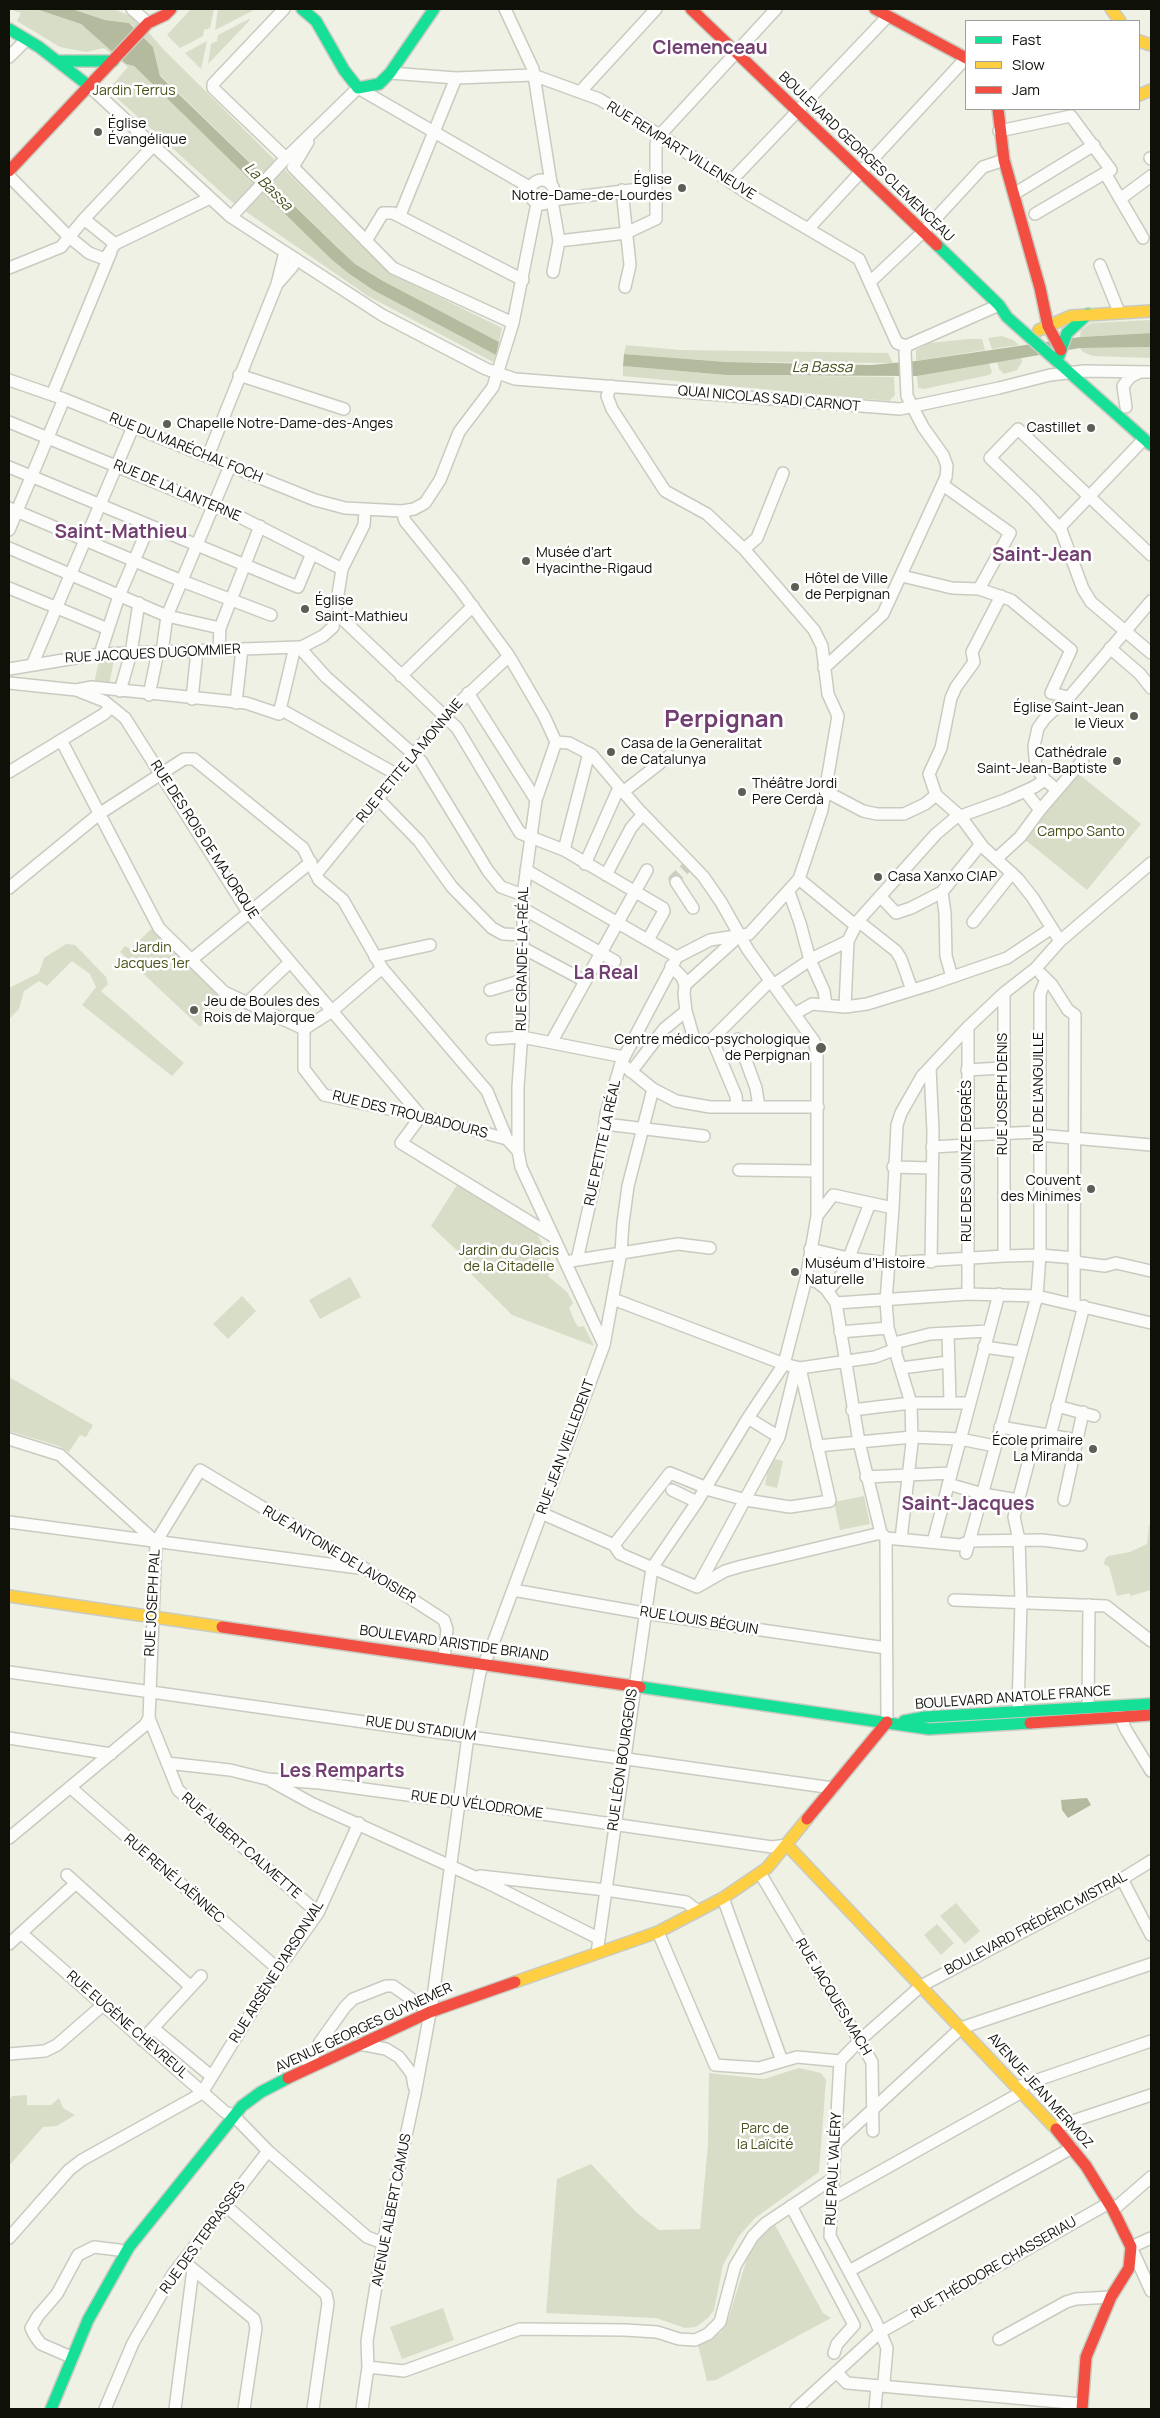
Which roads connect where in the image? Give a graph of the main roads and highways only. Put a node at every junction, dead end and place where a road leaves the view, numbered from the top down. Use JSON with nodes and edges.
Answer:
{"nodes":[{"id":1,"x":153,"y":9,"type":"edge"},
{"id":2,"x":171,"y":9,"type":"edge"},
{"id":3,"x":302,"y":9,"type":"edge"},
{"id":4,"x":434,"y":9,"type":"edge"},
{"id":5,"x":691,"y":9,"type":"edge"},
{"id":6,"x":875,"y":9,"type":"edge"},
{"id":7,"x":1111,"y":9,"type":"edge"},
{"id":8,"x":889,"y":12,"type":"edge"},
{"id":9,"x":1119,"y":20,"type":"edge"},
{"id":10,"x":145,"y":26,"type":"junction"},
{"id":11,"x":9,"y":29,"type":"edge"},
{"id":12,"x":965,"y":50,"type":"edge"},
{"id":13,"x":965,"y":57,"type":"edge"},
{"id":14,"x":113,"y":61,"type":"junction"},
{"id":15,"x":58,"y":62,"type":"junction"},
{"id":16,"x":89,"y":86,"type":"junction"},
{"id":17,"x":998,"y":110,"type":"edge"},
{"id":18,"x":9,"y":171,"type":"edge"},
{"id":19,"x":1151,"y":311,"type":"edge"},
{"id":20,"x":1088,"y":314,"type":"junction"},
{"id":21,"x":1046,"y":337,"type":"junction"},
{"id":22,"x":1059,"y":355,"type":"junction"},
{"id":23,"x":1149,"y":438,"type":"edge"},
{"id":24,"x":9,"y":1596,"type":"edge"},
{"id":25,"x":1151,"y":1704,"type":"edge"},
{"id":26,"x":1118,"y":1711,"type":"junction"},
{"id":27,"x":1151,"y":1716,"type":"edge"},
{"id":28,"x":891,"y":1722,"type":"junction"},
{"id":29,"x":787,"y":1845,"type":"junction"},
{"id":30,"x":1082,"y":2406,"type":"edge"},
{"id":31,"x":52,"y":2409,"type":"edge"}],
"edges":[{"from":1,"to":10,"type":"main road"},
{"from":2,"to":10,"type":"main road"},
{"from":3,"to":4,"type":"main road"},
{"from":5,"to":21,"type":"main road","name":"BOULEVARD GEORGES CLEMENCEAU"},
{"from":6,"to":8,"type":"main road"},
{"from":7,"to":9,"type":"main road"},
{"from":8,"to":12,"type":"main road"},
{"from":8,"to":13,"type":"main road"},
{"from":10,"to":14,"type":"main road"},
{"from":11,"to":15,"type":"main road"},
{"from":14,"to":15,"type":"main road"},
{"from":14,"to":16,"type":"main road"},
{"from":15,"to":16,"type":"main road"},
{"from":16,"to":18,"type":"main road"},
{"from":17,"to":21,"type":"main road"},
{"from":19,"to":20,"type":"main road"},
{"from":20,"to":21,"type":"main road"},
{"from":20,"to":22,"type":"main road"},
{"from":21,"to":22,"type":"main road"},
{"from":22,"to":23,"type":"main road"},
{"from":22,"to":23,"type":"main road"},
{"from":24,"to":28,"type":"main road","name":"BOULEVARD ARISTIDE BRIAND"},
{"from":25,"to":26,"type":"main road","name":"BOULEVARD ANATOLE FRANCE"},
{"from":26,"to":27,"type":"main road","name":"BOULEVARD ANATOLE FRANCE"},
{"from":26,"to":28,"type":"main road","name":"BOULEVARD ANATOLE FRANCE"},
{"from":26,"to":28,"type":"main road","name":"BOULEVARD ANATOLE FRANCE"},
{"from":28,"to":29,"type":"main road","name":"AVENUE GEORGES GUYNEMER"},
{"from":29,"to":30,"type":"main road","name":"AVENUE JEAN MERMOZ"},
{"from":29,"to":31,"type":"main road","name":"AVENUE GEORGES GUYNEMER"}]}
